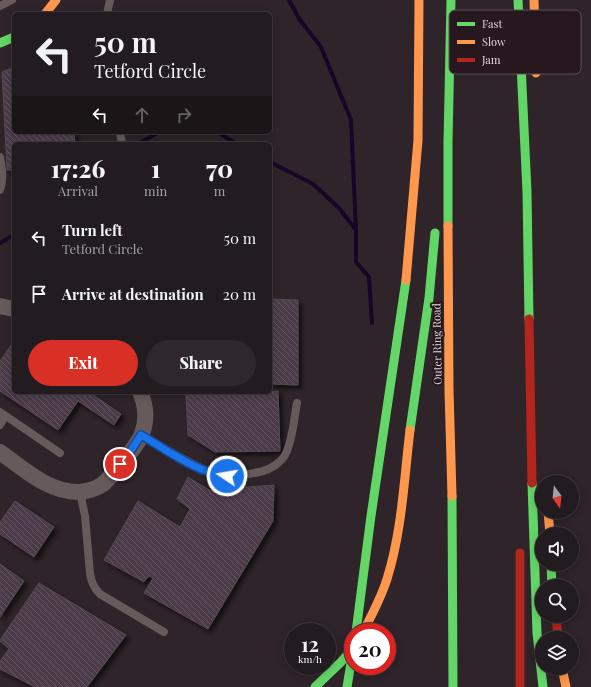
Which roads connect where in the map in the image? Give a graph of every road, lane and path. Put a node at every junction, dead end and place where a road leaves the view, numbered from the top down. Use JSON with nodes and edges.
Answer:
{"nodes":[{"id":1,"x":12,"y":0,"type":"edge"},
{"id":2,"x":56,"y":0,"type":"edge"},
{"id":3,"x":110,"y":0,"type":"edge"},
{"id":4,"x":419,"y":0,"type":"edge"},
{"id":5,"x":513,"y":0,"type":"edge"},
{"id":6,"x":518,"y":0,"type":"edge"},
{"id":7,"x":534,"y":0,"type":"edge"},
{"id":8,"x":0,"y":6,"type":"edge"},
{"id":9,"x":513,"y":10,"type":"edge"},
{"id":10,"x":518,"y":10,"type":"edge"},
{"id":11,"x":534,"y":10,"type":"edge"},
{"id":12,"x":47,"y":12,"type":"edge"},
{"id":13,"x":107,"y":12,"type":"edge"},
{"id":14,"x":12,"y":38,"type":"edge"},
{"id":15,"x":0,"y":43,"type":"edge"},
{"id":16,"x":450,"y":74,"type":"edge"},
{"id":17,"x":515,"y":74,"type":"edge"},
{"id":18,"x":521,"y":74,"type":"edge"},
{"id":19,"x":536,"y":74,"type":"edge"},
{"id":20,"x":536,"y":82,"type":"dead end"},
{"id":21,"x":0,"y":157,"type":"edge"},
{"id":22,"x":0,"y":190,"type":"edge"},
{"id":23,"x":518,"y":205,"type":"dead end"},
{"id":24,"x":435,"y":225,"type":"dead end"},
{"id":25,"x":0,"y":306,"type":"edge"},
{"id":26,"x":12,"y":309,"type":"edge"},
{"id":27,"x":141,"y":394,"type":"edge"},
{"id":28,"x":297,"y":403,"type":"dead end"},
{"id":29,"x":3,"y":414,"type":"edge"},
{"id":30,"x":0,"y":425,"type":"edge"},
{"id":31,"x":141,"y":435,"type":"junction"},
{"id":32,"x":0,"y":452,"type":"edge"},
{"id":33,"x":60,"y":454,"type":"dead end"},
{"id":34,"x":80,"y":492,"type":"junction"},
{"id":35,"x":520,"y":546,"type":"dead end"},
{"id":36,"x":357,"y":623,"type":"edge"},
{"id":37,"x":368,"y":623,"type":"edge"},
{"id":38,"x":164,"y":632,"type":"dead end"},
{"id":39,"x":344,"y":658,"type":"edge"},
{"id":40,"x":349,"y":675,"type":"edge"},
{"id":41,"x":563,"y":675,"type":"edge"},
{"id":42,"x":315,"y":687,"type":"edge"},
{"id":43,"x":347,"y":687,"type":"edge"},
{"id":44,"x":453,"y":687,"type":"edge"},
{"id":45,"x":520,"y":687,"type":"edge"},
{"id":46,"x":543,"y":687,"type":"edge"},
{"id":47,"x":566,"y":687,"type":"edge"}],
"edges":[{"from":1,"to":8,"type":"lane"},
{"from":2,"to":12,"type":"main road"},
{"from":3,"to":13,"type":"lane"},
{"from":4,"to":36,"type":"main road"},
{"from":5,"to":9,"type":"main road"},
{"from":6,"to":10,"type":"main road"},
{"from":7,"to":11,"type":"main road"},
{"from":14,"to":15,"type":"main road"},
{"from":16,"to":44,"type":"main road","name":"Outer Ring Road"},
{"from":17,"to":23,"type":"main road"},
{"from":18,"to":46,"type":"main road"},
{"from":19,"to":20,"type":"main road"},
{"from":21,"to":22,"type":"lane"},
{"from":24,"to":37,"type":"main road"},
{"from":25,"to":26,"type":"street"},
{"from":27,"to":31,"type":"street"},
{"from":28,"to":31,"type":"lane"},
{"from":29,"to":30,"type":"lane"},
{"from":29,"to":33,"type":"lane"},
{"from":31,"to":34,"type":"street"},
{"from":32,"to":34,"type":"street"},
{"from":34,"to":38,"type":"lane"},
{"from":35,"to":45,"type":"main road"},
{"from":39,"to":42,"type":"main road"},
{"from":40,"to":43,"type":"main road"},
{"from":41,"to":47,"type":"main road"}]}
